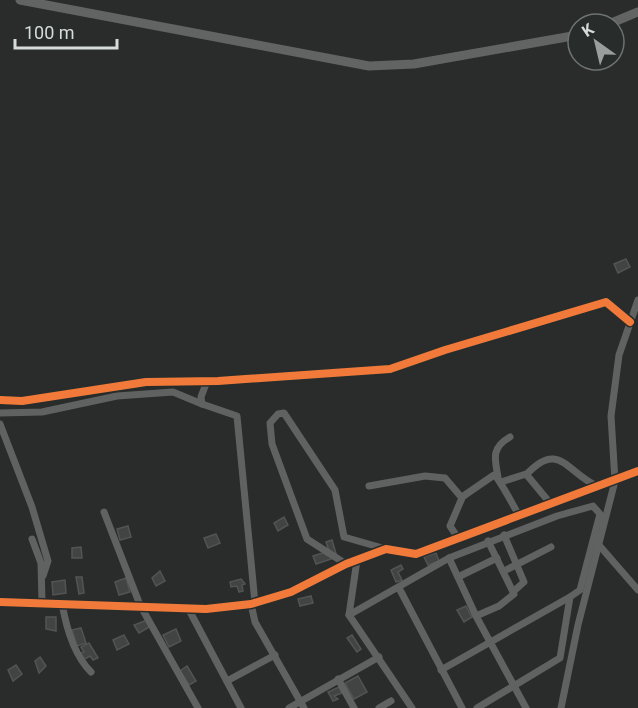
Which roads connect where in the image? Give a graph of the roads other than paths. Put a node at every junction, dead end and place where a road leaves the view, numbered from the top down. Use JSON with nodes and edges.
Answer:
{"nodes":[{"id":1,"x":20,"y":0,"type":"edge"},
{"id":2,"x":566,"y":37,"type":"edge"},
{"id":3,"x":638,"y":300,"type":"edge"},
{"id":4,"x":630,"y":322,"type":"junction"},
{"id":5,"x":207,"y":381,"type":"junction"},
{"id":6,"x":0,"y":400,"type":"edge"},
{"id":7,"x":202,"y":404,"type":"junction"},
{"id":8,"x":0,"y":413,"type":"edge"},
{"id":9,"x":0,"y":424,"type":"edge"},
{"id":10,"x":510,"y":437,"type":"dead end"},
{"id":11,"x":638,"y":471,"type":"edge"},
{"id":12,"x":526,"y":475,"type":"junction"},
{"id":13,"x":499,"y":479,"type":"junction"},
{"id":14,"x":615,"y":481,"type":"junction"},
{"id":15,"x":369,"y":486,"type":"dead end"},
{"id":16,"x":597,"y":486,"type":"junction"},
{"id":17,"x":462,"y":497,"type":"junction"},
{"id":18,"x":550,"y":503,"type":"junction"},
{"id":19,"x":104,"y":512,"type":"dead end"},
{"id":20,"x":519,"y":515,"type":"junction"},
{"id":21,"x":504,"y":535,"type":"junction"},
{"id":22,"x":458,"y":538,"type":"junction"},
{"id":23,"x":32,"y":539,"type":"dead end"},
{"id":24,"x":488,"y":541,"type":"junction"},
{"id":25,"x":598,"y":544,"type":"junction"},
{"id":26,"x":551,"y":547,"type":"dead end"},
{"id":27,"x":386,"y":549,"type":"junction"},
{"id":28,"x":449,"y":558,"type":"junction"},
{"id":29,"x":497,"y":558,"type":"junction"},
{"id":30,"x":357,"y":560,"type":"junction"},
{"id":31,"x":345,"y":564,"type":"junction"},
{"id":32,"x":518,"y":564,"type":"junction"},
{"id":33,"x":504,"y":572,"type":"junction"},
{"id":34,"x":42,"y":576,"type":"junction"},
{"id":35,"x":458,"y":577,"type":"junction"},
{"id":36,"x":399,"y":588,"type":"junction"},
{"id":37,"x":638,"y":590,"type":"edge"},
{"id":38,"x":514,"y":591,"type":"junction"},
{"id":39,"x":570,"y":597,"type":"junction"},
{"id":40,"x":0,"y":602,"type":"edge"},
{"id":41,"x":42,"y":602,"type":"junction"},
{"id":42,"x":62,"y":603,"type":"junction"},
{"id":43,"x":253,"y":603,"type":"junction"},
{"id":44,"x":140,"y":605,"type":"junction"},
{"id":45,"x":188,"y":608,"type":"junction"},
{"id":46,"x":350,"y":615,"type":"junction"},
{"id":47,"x":476,"y":616,"type":"junction"},
{"id":48,"x":490,"y":642,"type":"junction"},
{"id":49,"x":274,"y":655,"type":"junction"},
{"id":50,"x":379,"y":657,"type":"junction"},
{"id":51,"x":441,"y":670,"type":"junction"},
{"id":52,"x":91,"y":672,"type":"dead end"},
{"id":53,"x":338,"y":680,"type":"junction"},
{"id":54,"x":227,"y":681,"type":"junction"},
{"id":55,"x":514,"y":685,"type":"junction"},
{"id":56,"x":392,"y":701,"type":"dead end"},
{"id":57,"x":302,"y":705,"type":"edge"},
{"id":58,"x":198,"y":708,"type":"edge"},
{"id":59,"x":241,"y":708,"type":"edge"},
{"id":60,"x":289,"y":708,"type":"edge"},
{"id":61,"x":354,"y":708,"type":"edge"},
{"id":62,"x":380,"y":708,"type":"edge"},
{"id":63,"x":412,"y":708,"type":"edge"},
{"id":64,"x":462,"y":708,"type":"edge"},
{"id":65,"x":477,"y":708,"type":"edge"},
{"id":66,"x":526,"y":708,"type":"edge"},
{"id":67,"x":561,"y":708,"type":"edge"}],
"edges":[{"from":1,"to":2,"type":"street"},
{"from":3,"to":4,"type":"street"},
{"from":4,"to":5,"type":"street"},
{"from":4,"to":14,"type":"street"},
{"from":5,"to":6,"type":"street"},
{"from":5,"to":7,"type":"street"},
{"from":7,"to":8,"type":"street"},
{"from":7,"to":43,"type":"street"},
{"from":9,"to":34,"type":"street"},
{"from":10,"to":13,"type":"street"},
{"from":11,"to":14,"type":"street"},
{"from":12,"to":13,"type":"street"},
{"from":12,"to":16,"type":"street"},
{"from":12,"to":18,"type":"street"},
{"from":13,"to":17,"type":"street"},
{"from":13,"to":20,"type":"street"},
{"from":14,"to":16,"type":"street"},
{"from":14,"to":25,"type":"street"},
{"from":15,"to":17,"type":"street"},
{"from":16,"to":18,"type":"street"},
{"from":17,"to":22,"type":"street"},
{"from":18,"to":20,"type":"street"},
{"from":19,"to":44,"type":"street"},
{"from":20,"to":22,"type":"street"},
{"from":21,"to":24,"type":"street"},
{"from":21,"to":32,"type":"street"},
{"from":21,"to":39,"type":"street"},
{"from":22,"to":27,"type":"street"},
{"from":23,"to":34,"type":"street"},
{"from":24,"to":28,"type":"street"},
{"from":24,"to":29,"type":"street"},
{"from":25,"to":37,"type":"street"},
{"from":25,"to":67,"type":"street"},
{"from":26,"to":32,"type":"street"},
{"from":27,"to":30,"type":"street"},
{"from":27,"to":31,"type":"street"},
{"from":28,"to":35,"type":"street"},
{"from":28,"to":36,"type":"street"},
{"from":29,"to":33,"type":"street"},
{"from":29,"to":35,"type":"street"},
{"from":30,"to":31,"type":"street"},
{"from":30,"to":46,"type":"street"},
{"from":31,"to":43,"type":"street"},
{"from":32,"to":33,"type":"street"},
{"from":32,"to":38,"type":"street"},
{"from":33,"to":38,"type":"street"},
{"from":34,"to":41,"type":"street"},
{"from":35,"to":47,"type":"street"},
{"from":36,"to":46,"type":"street"},
{"from":36,"to":51,"type":"street"},
{"from":38,"to":47,"type":"street"},
{"from":39,"to":48,"type":"street"},
{"from":39,"to":55,"type":"street"},
{"from":40,"to":41,"type":"street"},
{"from":41,"to":42,"type":"street"},
{"from":42,"to":44,"type":"street"},
{"from":42,"to":52,"type":"street"},
{"from":43,"to":45,"type":"street"},
{"from":43,"to":49,"type":"street"},
{"from":44,"to":45,"type":"street"},
{"from":44,"to":58,"type":"street"},
{"from":45,"to":54,"type":"street"},
{"from":46,"to":50,"type":"street"},
{"from":47,"to":48,"type":"street"},
{"from":48,"to":51,"type":"street"},
{"from":48,"to":55,"type":"street"},
{"from":49,"to":54,"type":"street"},
{"from":49,"to":57,"type":"street"},
{"from":50,"to":53,"type":"street"},
{"from":50,"to":63,"type":"street"},
{"from":51,"to":64,"type":"street"},
{"from":53,"to":57,"type":"street"},
{"from":53,"to":61,"type":"street"},
{"from":54,"to":59,"type":"street"},
{"from":55,"to":65,"type":"street"},
{"from":55,"to":66,"type":"street"},
{"from":56,"to":62,"type":"street"},
{"from":57,"to":60,"type":"street"}]}
